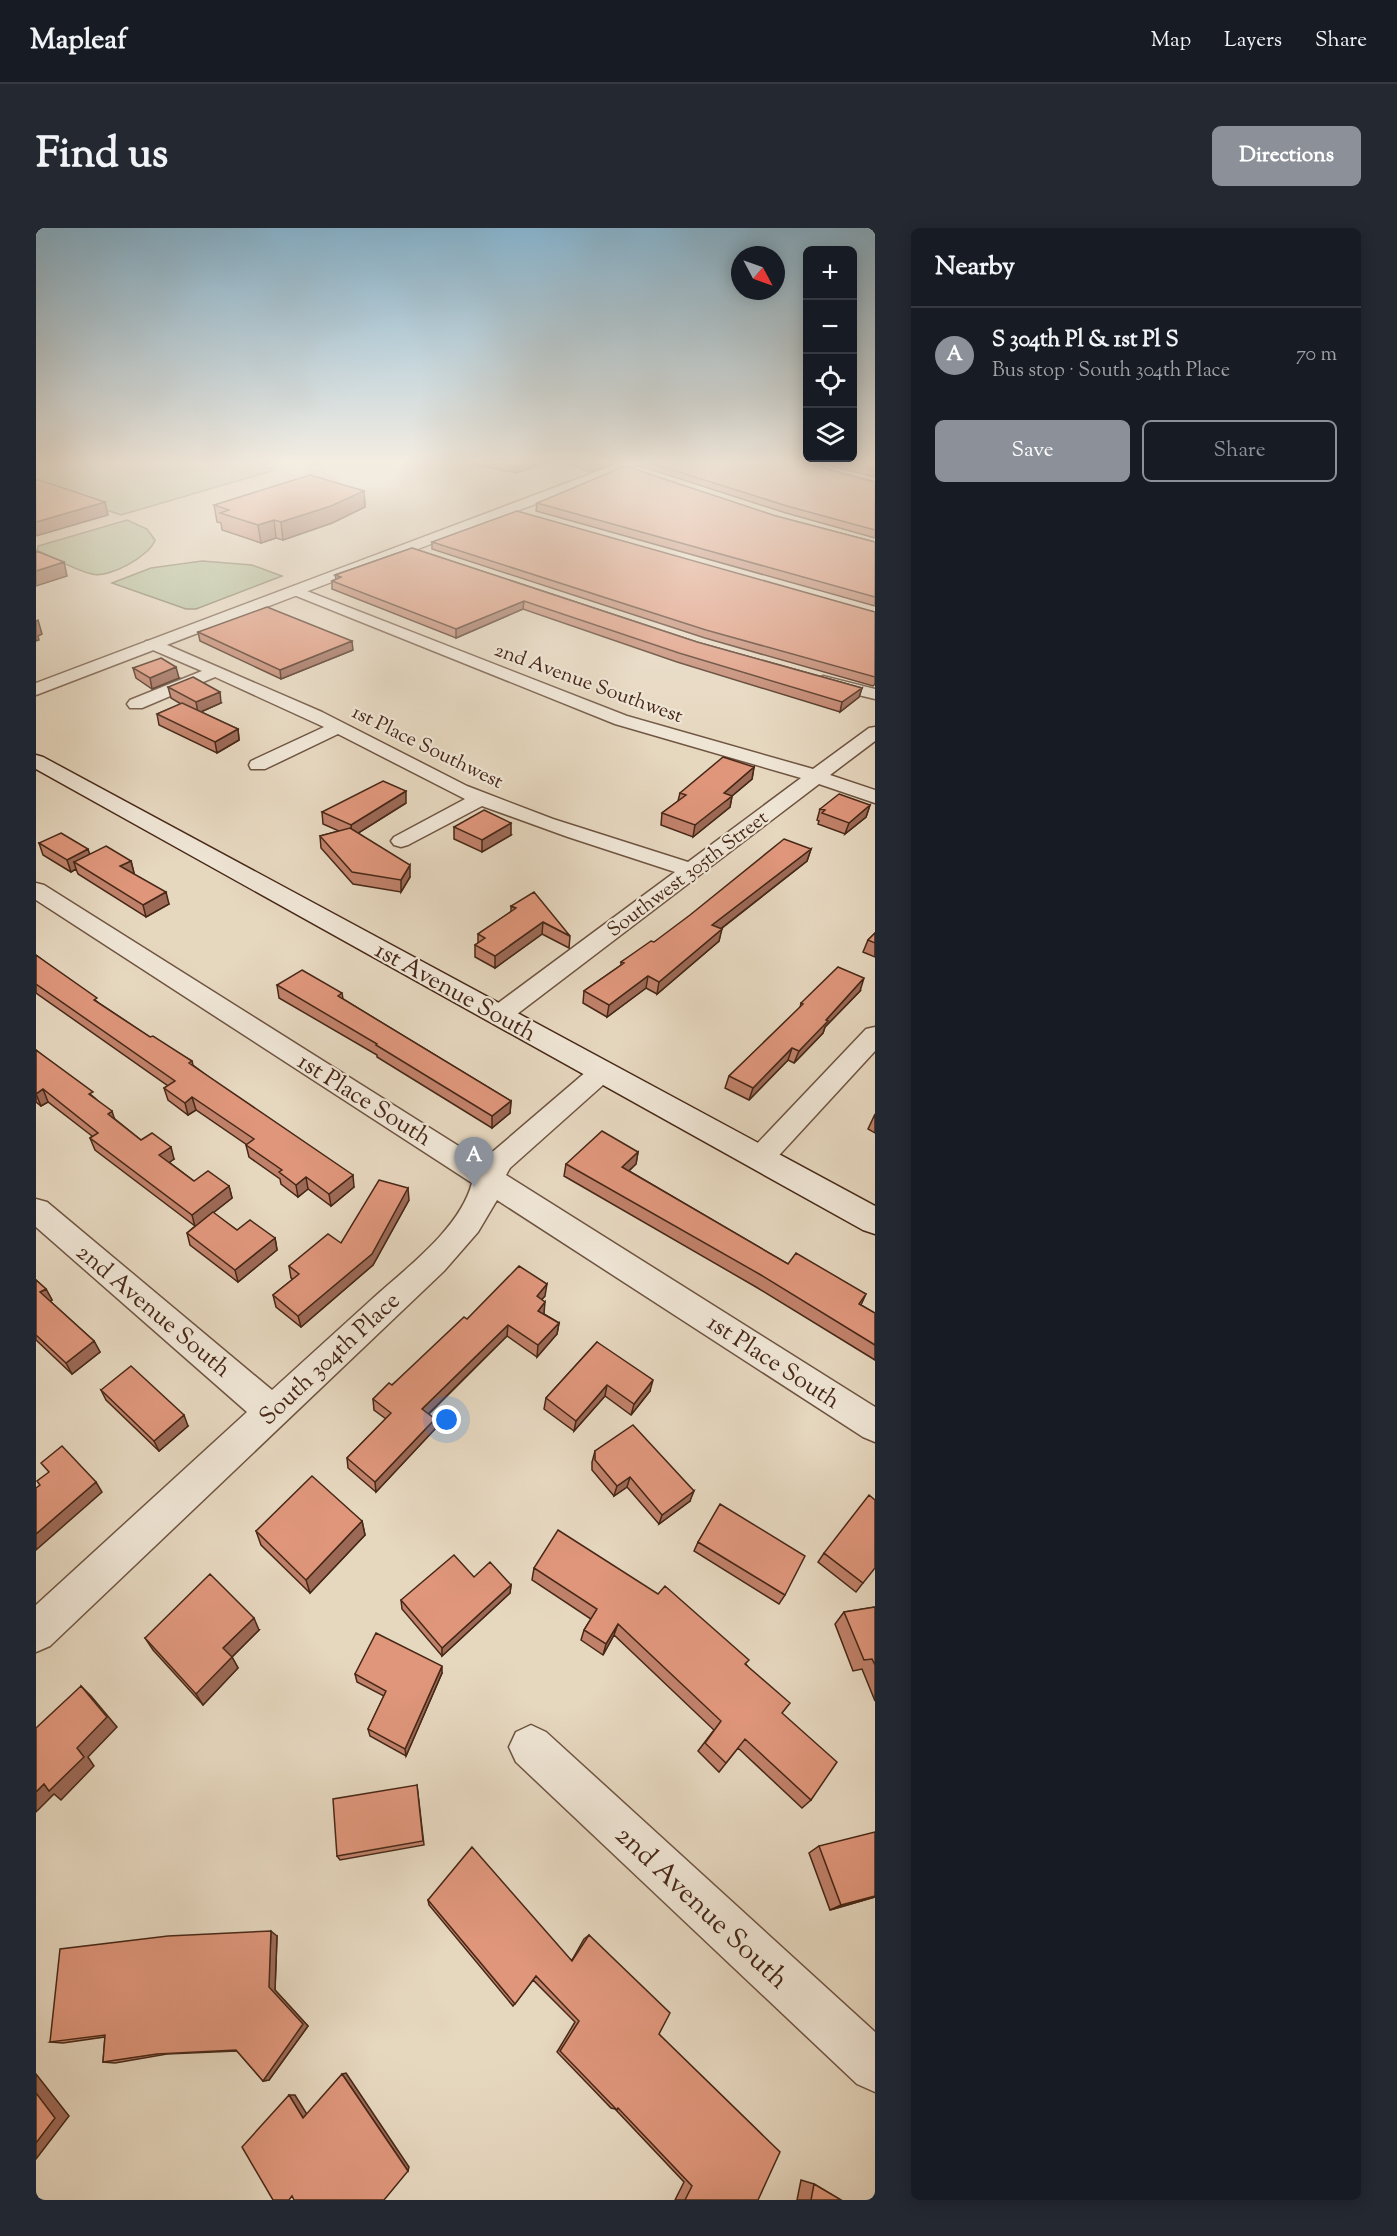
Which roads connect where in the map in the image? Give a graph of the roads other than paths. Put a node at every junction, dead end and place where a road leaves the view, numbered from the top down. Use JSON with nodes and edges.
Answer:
{"nodes":[{"id":1,"x":391,"y":553,"type":"edge"},
{"id":2,"x":425,"y":553,"type":"edge"},
{"id":3,"x":428,"y":554,"type":"edge"},
{"id":4,"x":294,"y":590,"type":"junction"},
{"id":5,"x":152,"y":644,"type":"junction"},
{"id":6,"x":218,"y":671,"type":"junction"},
{"id":7,"x":808,"y":677,"type":"edge"},
{"id":8,"x":36,"y":689,"type":"edge"},
{"id":9,"x":875,"y":694,"type":"edge"},
{"id":10,"x":135,"y":704,"type":"dead end"},
{"id":11,"x":338,"y":727,"type":"junction"},
{"id":12,"x":875,"y":732,"type":"edge"},
{"id":13,"x":36,"y":761,"type":"edge"},
{"id":14,"x":258,"y":765,"type":"dead end"},
{"id":15,"x":815,"y":776,"type":"junction"},
{"id":16,"x":875,"y":797,"type":"edge"},
{"id":17,"x":482,"y":798,"type":"junction"},
{"id":18,"x":401,"y":841,"type":"dead end"},
{"id":19,"x":692,"y":870,"type":"junction"},
{"id":20,"x":36,"y":890,"type":"edge"},
{"id":21,"x":499,"y":1015,"type":"junction"},
{"id":22,"x":875,"y":1035,"type":"edge"},
{"id":23,"x":603,"y":1071,"type":"junction"},
{"id":24,"x":761,"y":1157,"type":"junction"},
{"id":25,"x":488,"y":1178,"type":"junction"},
{"id":26,"x":36,"y":1210,"type":"edge"},
{"id":27,"x":875,"y":1221,"type":"edge"},
{"id":28,"x":271,"y":1411,"type":"junction"},
{"id":29,"x":875,"y":1426,"type":"edge"},
{"id":30,"x":36,"y":1632,"type":"edge"},
{"id":31,"x":531,"y":1747,"type":"dead end"},
{"id":32,"x":875,"y":2066,"type":"edge"}],
"edges":[{"from":1,"to":4,"type":"street"},
{"from":2,"to":3,"type":"street"},
{"from":4,"to":5,"type":"street"},
{"from":4,"to":15,"type":"street","name":"2nd Avenue Southwest"},
{"from":5,"to":6,"type":"street","name":"1st Place Southwest"},
{"from":5,"to":8,"type":"street"},
{"from":6,"to":10,"type":"street"},
{"from":6,"to":11,"type":"street","name":"1st Place Southwest"},
{"from":7,"to":9,"type":"street"},
{"from":11,"to":14,"type":"street"},
{"from":11,"to":17,"type":"street","name":"1st Place Southwest"},
{"from":12,"to":15,"type":"street","name":"Southwest 305th Street"},
{"from":13,"to":21,"type":"street","name":"1st Avenue South"},
{"from":15,"to":16,"type":"street","name":"2nd Avenue Southwest"},
{"from":15,"to":19,"type":"street","name":"Southwest 305th Street"},
{"from":17,"to":18,"type":"street"},
{"from":17,"to":19,"type":"street","name":"1st Place Southwest"},
{"from":19,"to":21,"type":"street","name":"Southwest 305th Street"},
{"from":20,"to":25,"type":"street","name":"1st Place South"},
{"from":21,"to":23,"type":"street","name":"1st Avenue South"},
{"from":22,"to":24,"type":"street"},
{"from":23,"to":24,"type":"street","name":"1st Avenue South"},
{"from":23,"to":25,"type":"street","name":"South 304th Place"},
{"from":24,"to":27,"type":"street","name":"1st Avenue South"},
{"from":25,"to":28,"type":"street","name":"South 304th Place"},
{"from":25,"to":29,"type":"street","name":"1st Place South"},
{"from":26,"to":28,"type":"street","name":"2nd Avenue South"},
{"from":28,"to":30,"type":"street","name":"South 304th Place"},
{"from":31,"to":32,"type":"street","name":"2nd Avenue South"}]}
